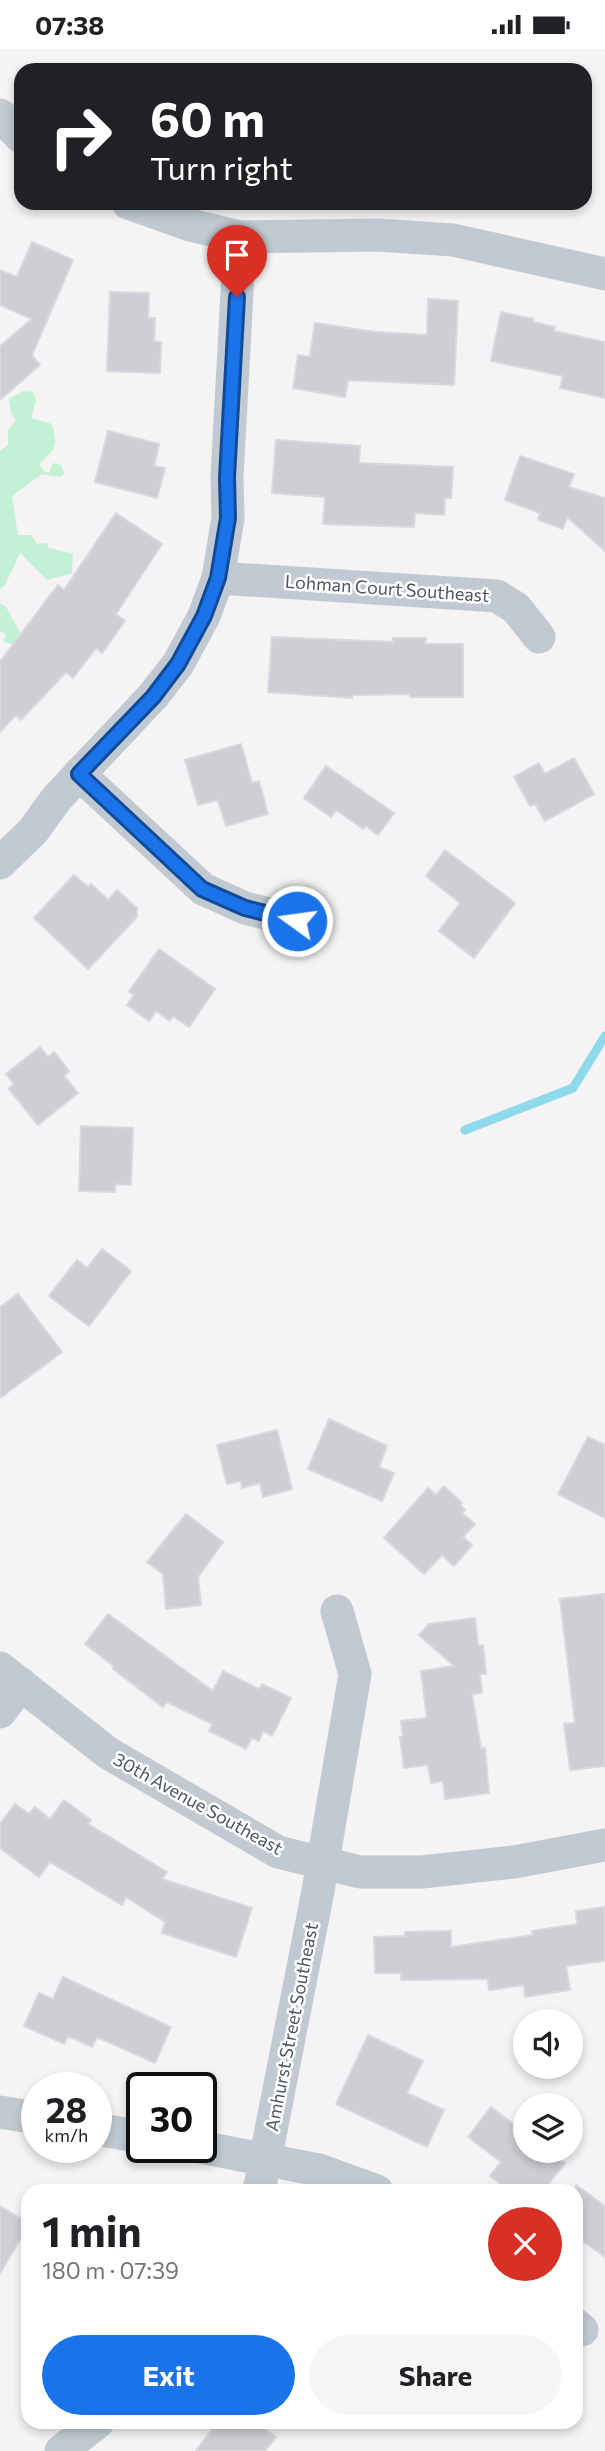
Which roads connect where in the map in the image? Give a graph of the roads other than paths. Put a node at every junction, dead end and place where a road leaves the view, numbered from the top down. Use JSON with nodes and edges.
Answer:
{"nodes":[{"id":1,"x":148,"y":210,"type":"edge"},
{"id":2,"x":240,"y":237,"type":"junction"},
{"id":3,"x":605,"y":274,"type":"edge"},
{"id":4,"x":218,"y":578,"type":"junction"},
{"id":5,"x":539,"y":637,"type":"dead end"},
{"id":6,"x":79,"y":774,"type":"junction"},
{"id":7,"x":0,"y":863,"type":"edge"},
{"id":8,"x":297,"y":921,"type":"dead end"},
{"id":9,"x":337,"y":1611,"type":"dead end"},
{"id":10,"x":11,"y":1676,"type":"edge"},
{"id":11,"x":0,"y":1712,"type":"edge"},
{"id":12,"x":605,"y":1845,"type":"edge"},
{"id":13,"x":323,"y":1863,"type":"junction"},
{"id":14,"x":0,"y":2112,"type":"edge"},
{"id":15,"x":21,"y":2115,"type":"edge"},
{"id":16,"x":217,"y":2150,"type":"edge"},
{"id":17,"x":266,"y":2159,"type":"junction"},
{"id":18,"x":261,"y":2184,"type":"edge"},
{"id":19,"x":358,"y":2184,"type":"edge"},
{"id":20,"x":89,"y":2429,"type":"edge"},
{"id":21,"x":61,"y":2451,"type":"edge"}],
"edges":[{"from":1,"to":2,"type":"street"},
{"from":2,"to":3,"type":"street"},
{"from":2,"to":4,"type":"street"},
{"from":4,"to":5,"type":"street","name":"Lohman Court Southeast"},
{"from":4,"to":6,"type":"street"},
{"from":6,"to":7,"type":"street"},
{"from":6,"to":8,"type":"street"},
{"from":9,"to":13,"type":"street","name":"Amhurst Street Southeast"},
{"from":10,"to":11,"type":"street"},
{"from":10,"to":13,"type":"street","name":"30th Avenue Southeast"},
{"from":12,"to":13,"type":"street","name":"30th Avenue Southeast"},
{"from":13,"to":17,"type":"street","name":"Amhurst Street Southeast"},
{"from":14,"to":15,"type":"street"},
{"from":16,"to":17,"type":"street"},
{"from":17,"to":18,"type":"street","name":"Amhurst Street Southeast"},
{"from":17,"to":19,"type":"street"},
{"from":20,"to":21,"type":"street"}]}
